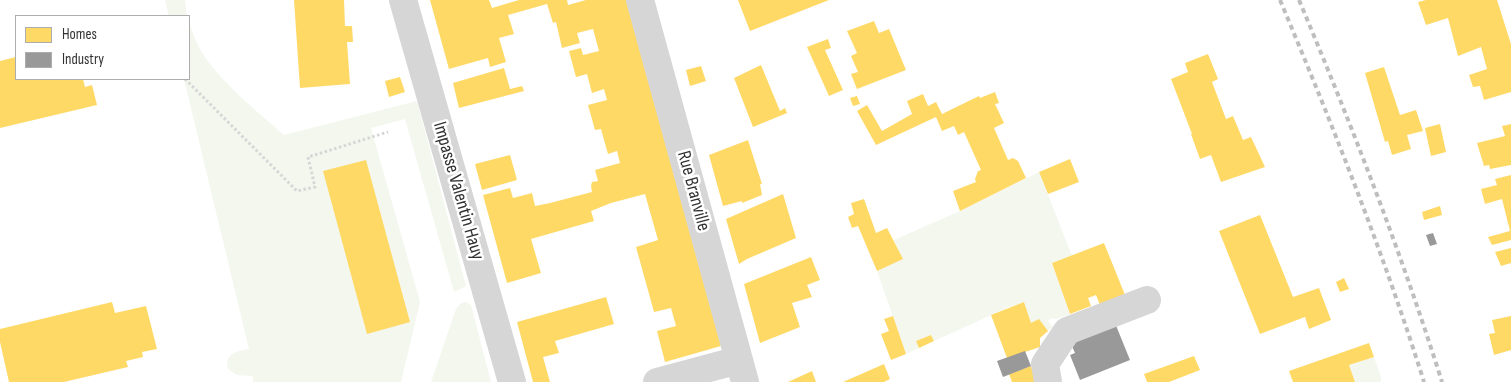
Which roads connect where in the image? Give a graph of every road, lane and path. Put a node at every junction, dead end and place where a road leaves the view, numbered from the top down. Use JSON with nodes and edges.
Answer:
{"nodes":[{"id":1,"x":403,"y":0,"type":"edge"},
{"id":2,"x":640,"y":0,"type":"edge"},
{"id":3,"x":186,"y":80,"type":"edge"},
{"id":4,"x":388,"y":132,"type":"dead end"},
{"id":5,"x":1147,"y":300,"type":"dead end"},
{"id":6,"x":742,"y":371,"type":"edge"},
{"id":7,"x":512,"y":382,"type":"edge"},
{"id":8,"x":657,"y":382,"type":"edge"},
{"id":9,"x":1048,"y":382,"type":"edge"}],
"edges":[{"from":1,"to":7,"type":"street","name":"Impasse Valentin Hauy"},
{"from":2,"to":6,"type":"street","name":"Rue Branville"},
{"from":3,"to":4,"type":"path"},
{"from":5,"to":9,"type":"street"},
{"from":6,"to":8,"type":"street"}]}
